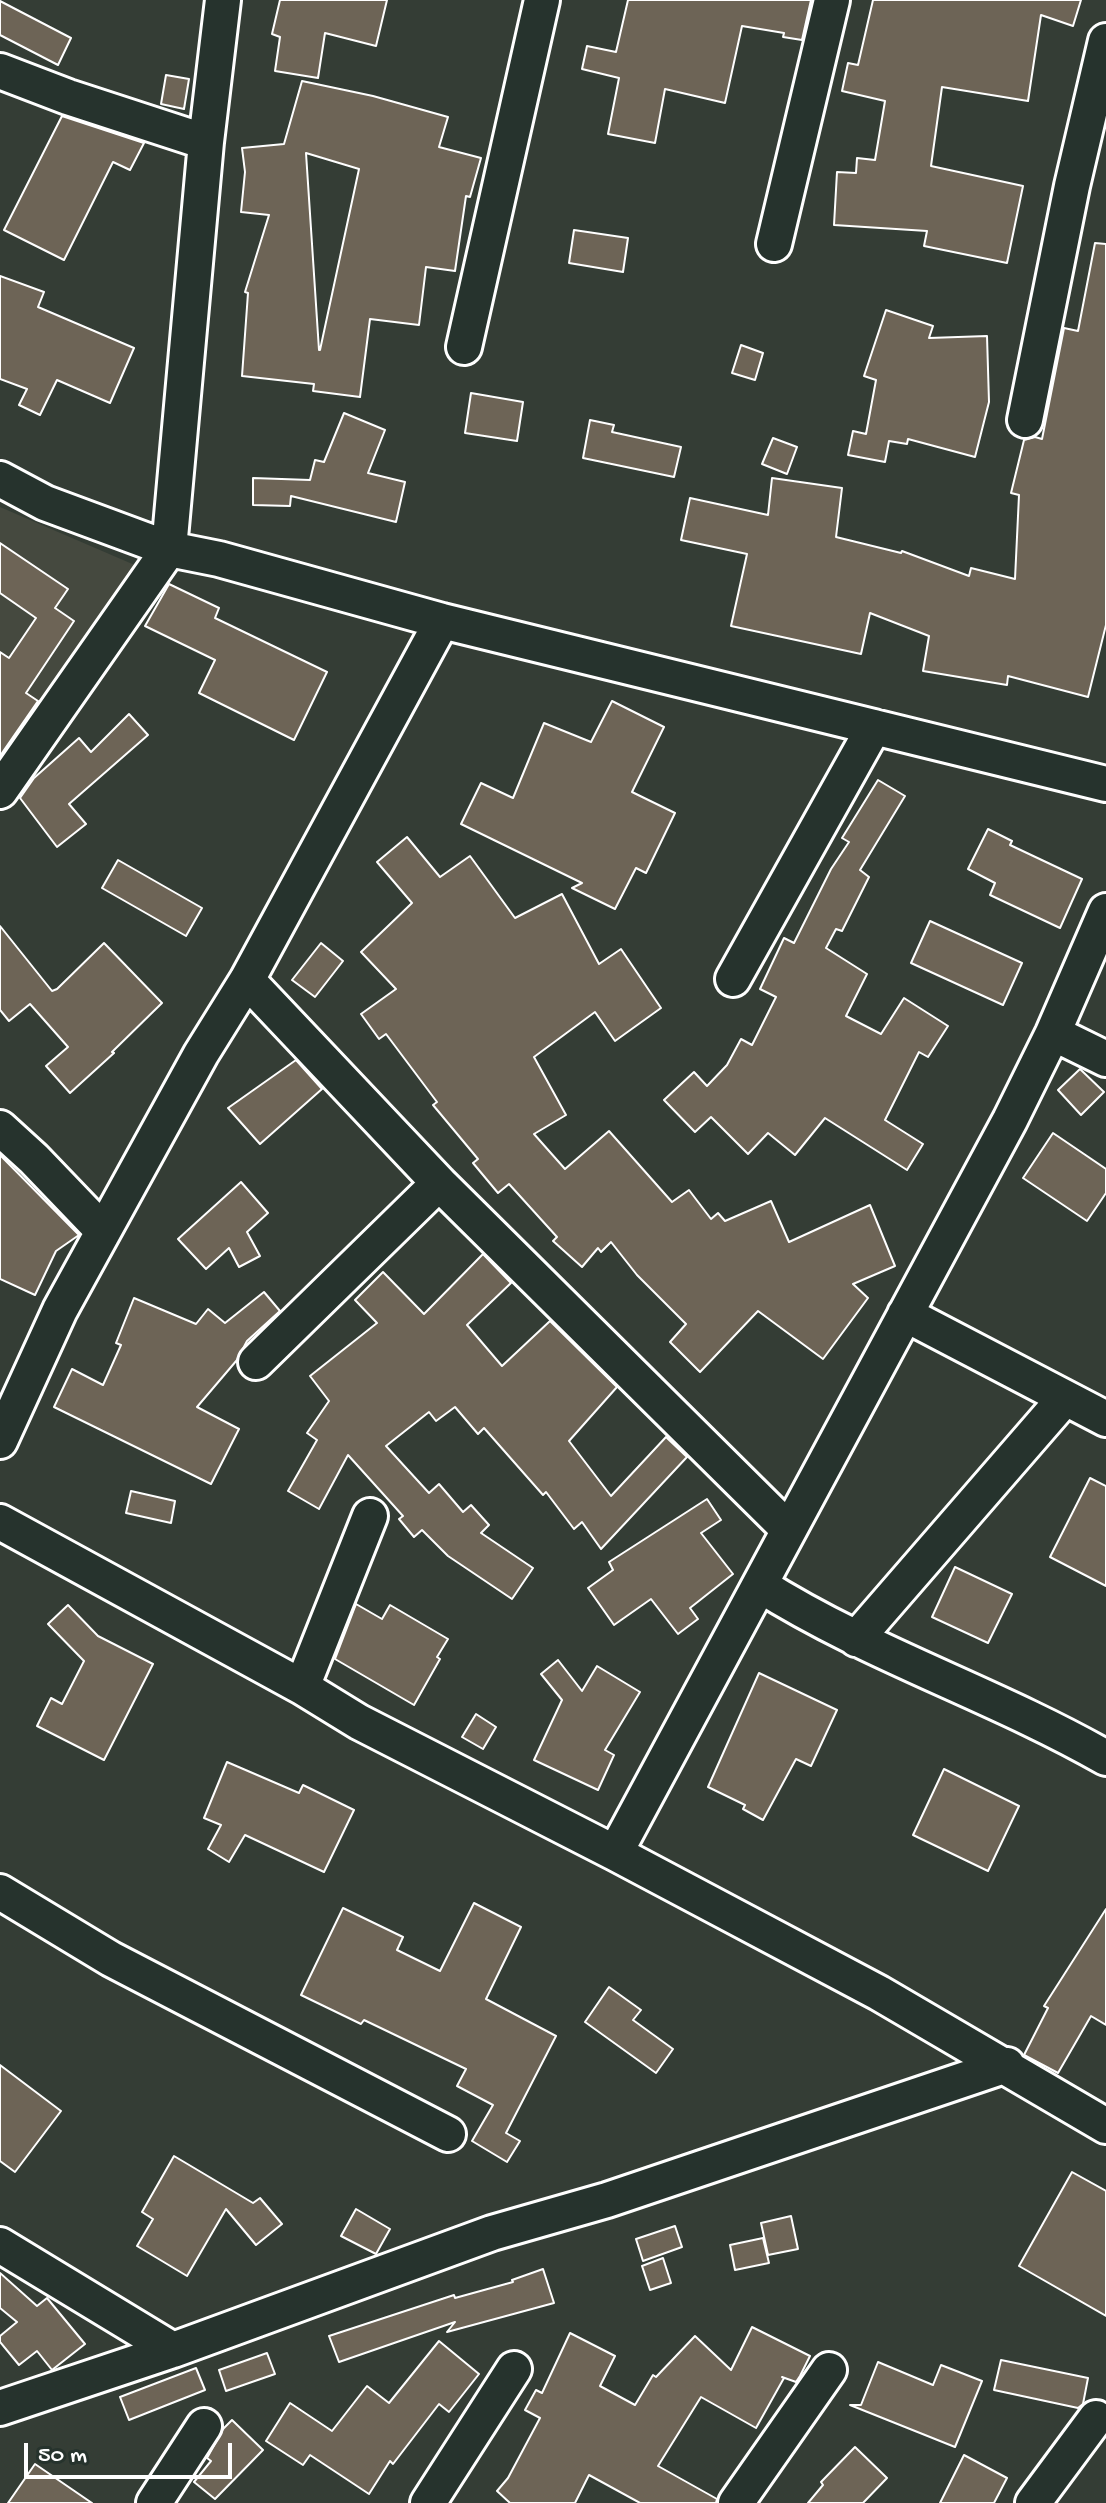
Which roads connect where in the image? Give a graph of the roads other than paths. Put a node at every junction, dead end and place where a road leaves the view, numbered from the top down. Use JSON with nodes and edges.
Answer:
{"nodes":[{"id":1,"x":223,"y":0,"type":"edge"},
{"id":2,"x":542,"y":0,"type":"edge"},
{"id":3,"x":832,"y":0,"type":"edge"},
{"id":4,"x":1106,"y":41,"type":"edge"},
{"id":5,"x":0,"y":71,"type":"edge"},
{"id":6,"x":206,"y":142,"type":"junction"},
{"id":7,"x":774,"y":244,"type":"dead end"},
{"id":8,"x":464,"y":347,"type":"dead end"},
{"id":9,"x":1025,"y":420,"type":"dead end"},
{"id":10,"x":0,"y":479,"type":"edge"},
{"id":11,"x":169,"y":549,"type":"junction"},
{"id":12,"x":442,"y":621,"type":"junction"},
{"id":13,"x":874,"y":727,"type":"junction"},
{"id":14,"x":1106,"y":784,"type":"edge"},
{"id":15,"x":0,"y":791,"type":"edge"},
{"id":16,"x":1106,"y":911,"type":"edge"},
{"id":17,"x":733,"y":979,"type":"dead end"},
{"id":18,"x":247,"y":980,"type":"junction"},
{"id":19,"x":1053,"y":1033,"type":"junction"},
{"id":20,"x":1106,"y":1059,"type":"edge"},
{"id":21,"x":0,"y":1128,"type":"edge"},
{"id":22,"x":439,"y":1183,"type":"junction"},
{"id":23,"x":103,"y":1231,"type":"junction"},
{"id":24,"x":905,"y":1314,"type":"junction"},
{"id":25,"x":256,"y":1362,"type":"dead end"},
{"id":26,"x":1065,"y":1398,"type":"junction"},
{"id":27,"x":1106,"y":1419,"type":"edge"},
{"id":28,"x":0,"y":1441,"type":"edge"},
{"id":29,"x":370,"y":1516,"type":"dead end"},
{"id":30,"x":0,"y":1522,"type":"edge"},
{"id":31,"x":788,"y":1529,"type":"junction"},
{"id":32,"x":760,"y":1585,"type":"junction"},
{"id":33,"x":856,"y":1639,"type":"junction"},
{"id":34,"x":302,"y":1687,"type":"junction"},
{"id":35,"x":1106,"y":1758,"type":"edge"},
{"id":36,"x":615,"y":1853,"type":"junction"},
{"id":37,"x":0,"y":1892,"type":"edge"},
{"id":38,"x":1007,"y":2065,"type":"junction"},
{"id":39,"x":1106,"y":2126,"type":"edge"},
{"id":40,"x":448,"y":2134,"type":"dead end"},
{"id":41,"x":0,"y":2245,"type":"edge"},
{"id":42,"x":173,"y":2350,"type":"junction"},
{"id":43,"x":514,"y":2369,"type":"dead end"},
{"id":44,"x":829,"y":2370,"type":"dead end"},
{"id":45,"x":0,"y":2408,"type":"edge"},
{"id":46,"x":1096,"y":2418,"type":"dead end"},
{"id":47,"x":204,"y":2426,"type":"dead end"},
{"id":48,"x":154,"y":2503,"type":"edge"},
{"id":49,"x":428,"y":2503,"type":"edge"},
{"id":50,"x":736,"y":2503,"type":"edge"},
{"id":51,"x":1033,"y":2503,"type":"edge"}],
"edges":[{"from":1,"to":6,"type":"street"},
{"from":2,"to":8,"type":"street"},
{"from":3,"to":7,"type":"street"},
{"from":4,"to":9,"type":"street"},
{"from":5,"to":6,"type":"street"},
{"from":6,"to":11,"type":"street"},
{"from":10,"to":11,"type":"street"},
{"from":11,"to":12,"type":"street"},
{"from":11,"to":15,"type":"street"},
{"from":12,"to":13,"type":"street"},
{"from":12,"to":18,"type":"street"},
{"from":13,"to":14,"type":"street"},
{"from":13,"to":17,"type":"street"},
{"from":16,"to":19,"type":"street"},
{"from":18,"to":22,"type":"street"},
{"from":18,"to":23,"type":"street"},
{"from":19,"to":20,"type":"street"},
{"from":19,"to":24,"type":"street"},
{"from":21,"to":23,"type":"street"},
{"from":22,"to":25,"type":"street"},
{"from":22,"to":31,"type":"street"},
{"from":23,"to":28,"type":"street"},
{"from":24,"to":26,"type":"street"},
{"from":24,"to":31,"type":"street"},
{"from":26,"to":27,"type":"street"},
{"from":26,"to":33,"type":"street"},
{"from":29,"to":34,"type":"street"},
{"from":30,"to":34,"type":"street"},
{"from":31,"to":32,"type":"street"},
{"from":32,"to":33,"type":"street"},
{"from":32,"to":36,"type":"street"},
{"from":33,"to":35,"type":"street"},
{"from":34,"to":36,"type":"street"},
{"from":36,"to":38,"type":"street"},
{"from":37,"to":40,"type":"street"},
{"from":38,"to":39,"type":"street"},
{"from":38,"to":42,"type":"street"},
{"from":41,"to":42,"type":"street"},
{"from":42,"to":45,"type":"street"},
{"from":43,"to":49,"type":"street"},
{"from":44,"to":50,"type":"street"},
{"from":46,"to":51,"type":"street"},
{"from":47,"to":48,"type":"street"}]}
